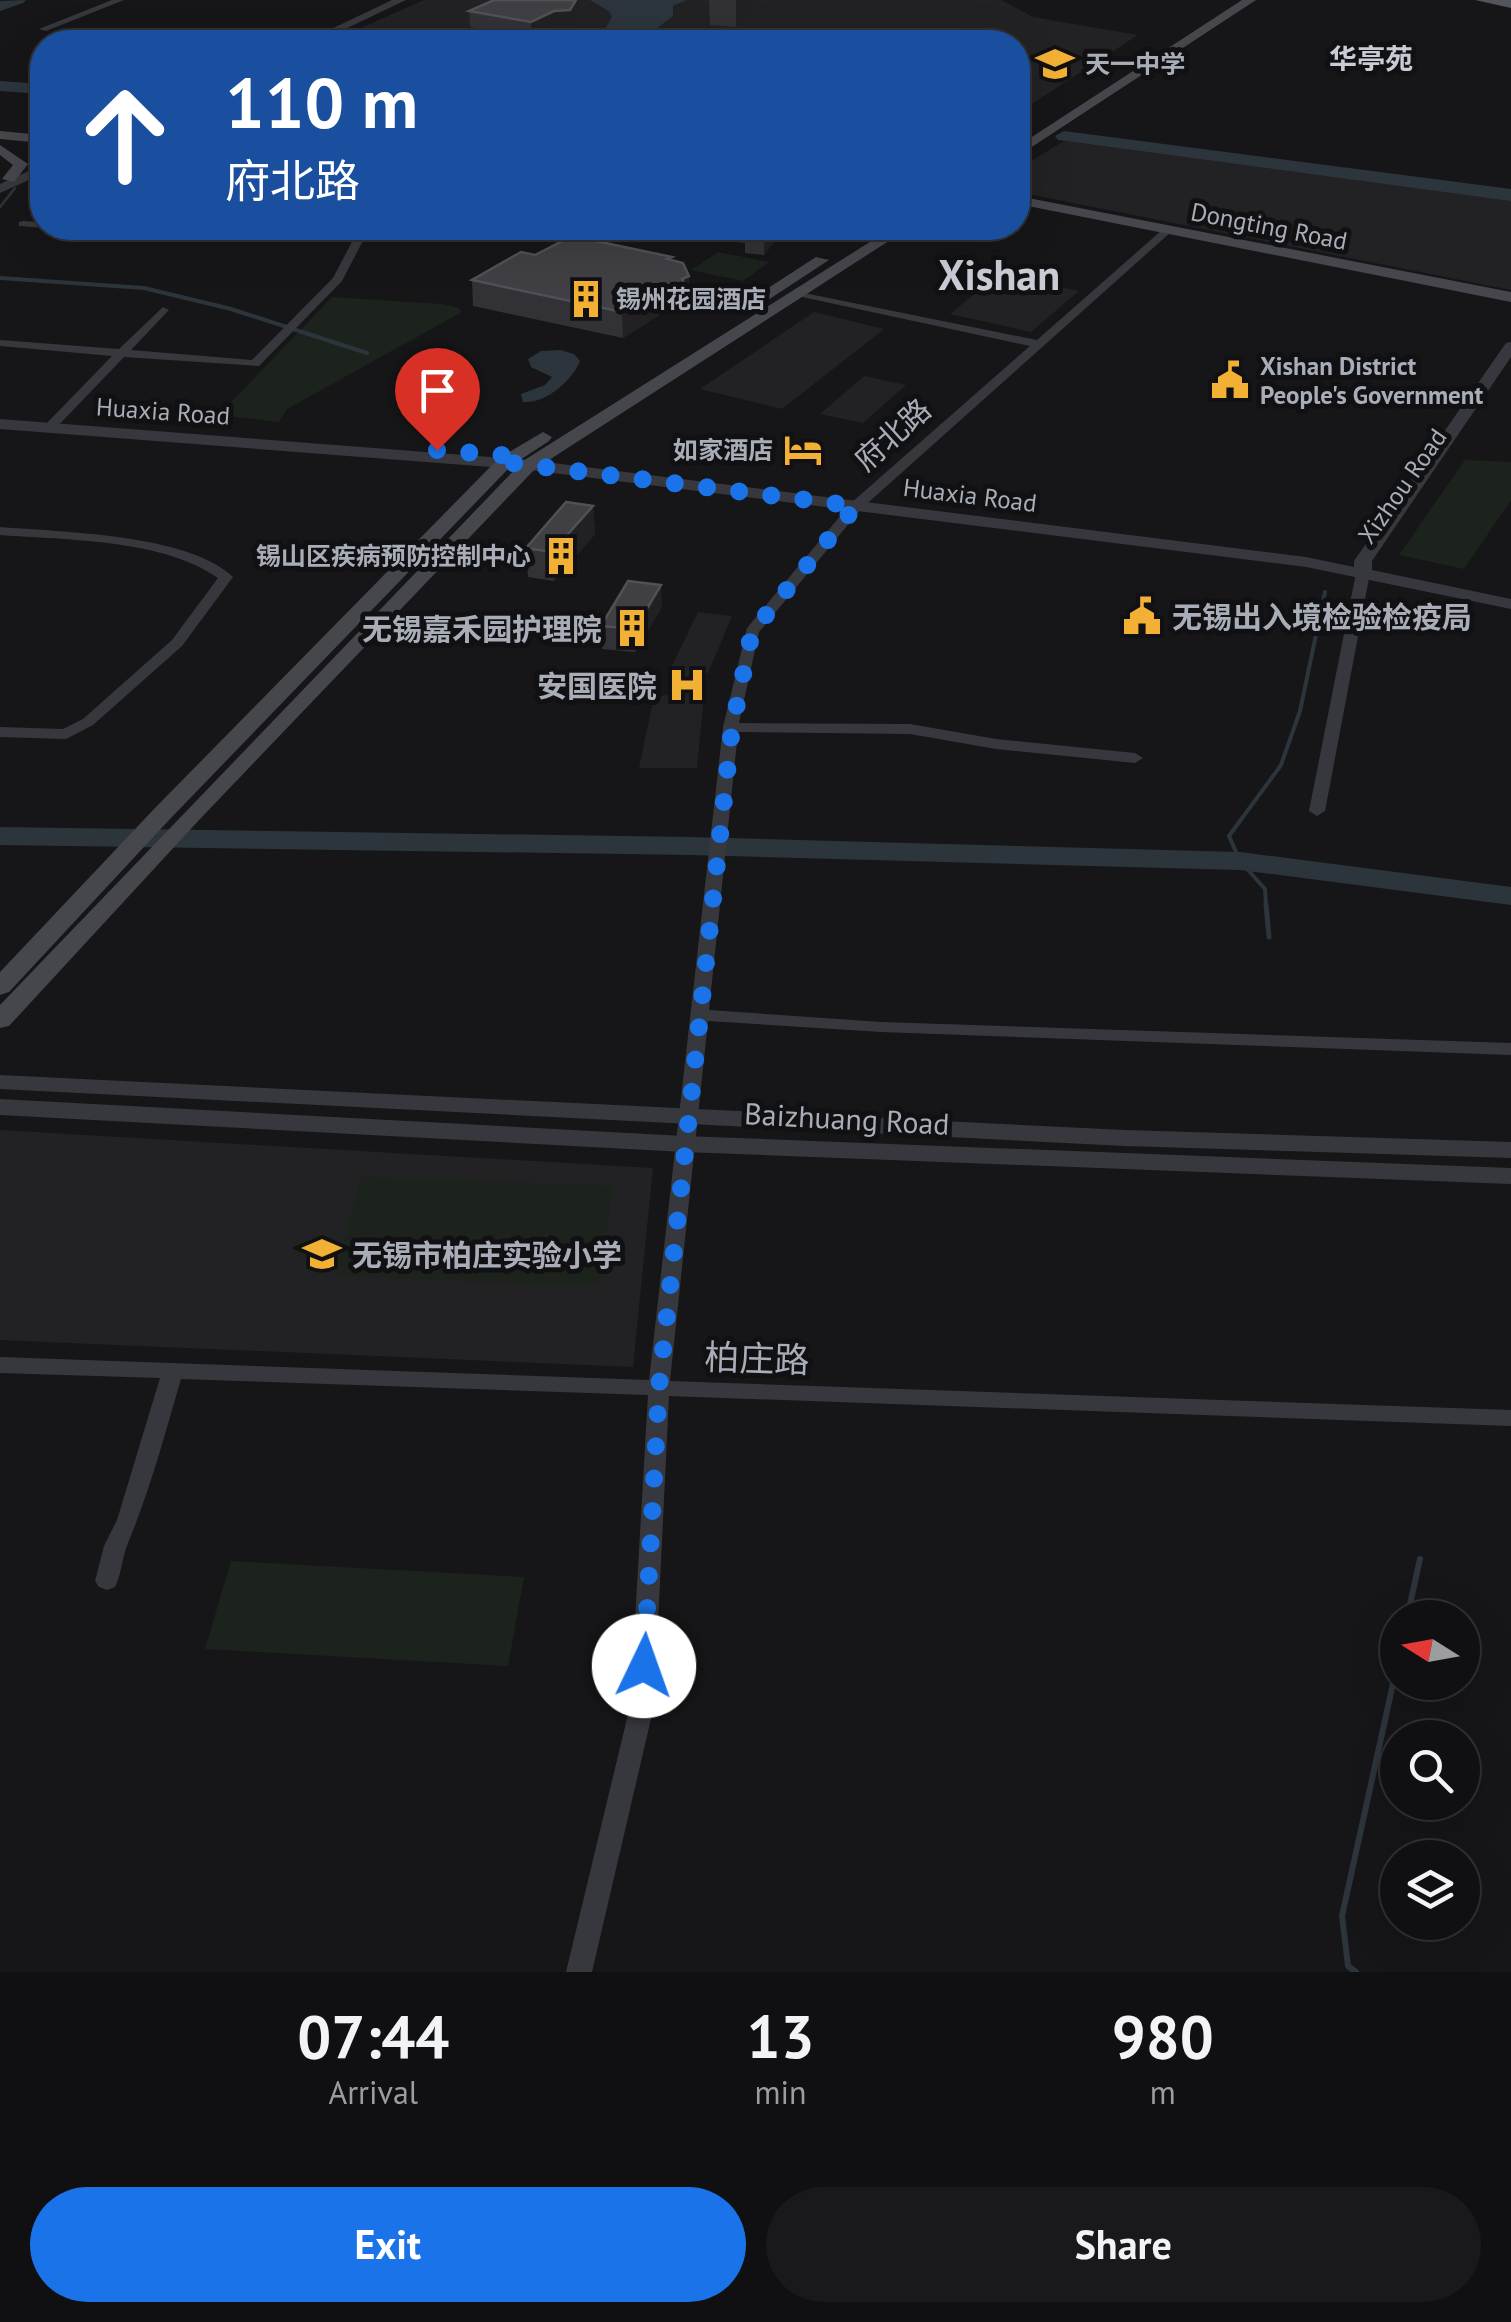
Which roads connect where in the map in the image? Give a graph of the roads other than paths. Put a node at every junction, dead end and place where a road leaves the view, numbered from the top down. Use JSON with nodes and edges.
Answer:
{"nodes":[{"id":1,"x":120,"y":0,"type":"edge"},
{"id":2,"x":388,"y":0,"type":"edge"},
{"id":3,"x":401,"y":0,"type":"edge"},
{"id":4,"x":1228,"y":0,"type":"edge"},
{"id":5,"x":1250,"y":0,"type":"edge"},
{"id":6,"x":1482,"y":0,"type":"edge"},
{"id":7,"x":1511,"y":4,"type":"edge"},
{"id":8,"x":43,"y":29,"type":"dead end"},
{"id":9,"x":323,"y":30,"type":"edge"},
{"id":10,"x":336,"y":30,"type":"edge"},
{"id":11,"x":1030,"y":126,"type":"edge"},
{"id":12,"x":0,"y":136,"type":"edge"},
{"id":13,"x":30,"y":137,"type":"edge"},
{"id":14,"x":1030,"y":144,"type":"edge"},
{"id":15,"x":0,"y":149,"type":"edge"},
{"id":16,"x":30,"y":172,"type":"edge"},
{"id":17,"x":3,"y":184,"type":"edge"},
{"id":18,"x":1030,"y":206,"type":"edge"},
{"id":19,"x":23,"y":224,"type":"dead end"},
{"id":20,"x":30,"y":224,"type":"edge"},
{"id":21,"x":1162,"y":234,"type":"junction"},
{"id":22,"x":359,"y":240,"type":"edge"},
{"id":23,"x":854,"y":240,"type":"edge"},
{"id":24,"x":884,"y":240,"type":"edge"},
{"id":25,"x":799,"y":295,"type":"junction"},
{"id":26,"x":1511,"y":300,"type":"edge"},
{"id":27,"x":163,"y":310,"type":"dead end"},
{"id":28,"x":0,"y":343,"type":"edge"},
{"id":29,"x":1038,"y":344,"type":"junction"},
{"id":30,"x":1511,"y":346,"type":"edge"},
{"id":31,"x":122,"y":353,"type":"junction"},
{"id":32,"x":1511,"y":371,"type":"edge"},
{"id":33,"x":0,"y":415,"type":"edge"},
{"id":34,"x":53,"y":423,"type":"junction"},
{"id":35,"x":0,"y":424,"type":"edge"},
{"id":36,"x":521,"y":461,"type":"junction"},
{"id":37,"x":861,"y":502,"type":"junction"},
{"id":38,"x":0,"y":531,"type":"edge"},
{"id":39,"x":1369,"y":566,"type":"junction"},
{"id":40,"x":1511,"y":593,"type":"edge"},
{"id":41,"x":1511,"y":604,"type":"edge"},
{"id":42,"x":732,"y":728,"type":"junction"},
{"id":43,"x":0,"y":732,"type":"edge"},
{"id":44,"x":1135,"y":758,"type":"dead end"},
{"id":45,"x":1317,"y":811,"type":"dead end"},
{"id":46,"x":0,"y":987,"type":"edge"},
{"id":47,"x":700,"y":1015,"type":"junction"},
{"id":48,"x":0,"y":1020,"type":"edge"},
{"id":49,"x":1511,"y":1049,"type":"edge"},
{"id":50,"x":0,"y":1082,"type":"edge"},
{"id":51,"x":0,"y":1106,"type":"edge"},
{"id":52,"x":688,"y":1118,"type":"junction"},
{"id":53,"x":684,"y":1144,"type":"junction"},
{"id":54,"x":1511,"y":1150,"type":"edge"},
{"id":55,"x":1511,"y":1176,"type":"edge"},
{"id":56,"x":0,"y":1365,"type":"edge"},
{"id":57,"x":173,"y":1370,"type":"junction"},
{"id":58,"x":659,"y":1387,"type":"junction"},
{"id":59,"x":1511,"y":1418,"type":"edge"},
{"id":60,"x":107,"y":1581,"type":"dead end"},
{"id":61,"x":579,"y":1972,"type":"edge"}],
"edges":[{"from":1,"to":8,"type":"street"},
{"from":2,"to":9,"type":"street"},
{"from":3,"to":10,"type":"street"},
{"from":4,"to":11,"type":"main road"},
{"from":5,"to":14,"type":"main road"},
{"from":6,"to":7,"type":"main road"},
{"from":12,"to":13,"type":"main road"},
{"from":15,"to":17,"type":"main road"},
{"from":16,"to":17,"type":"street"},
{"from":18,"to":21,"type":"main road","name":"Dongting Road"},
{"from":19,"to":20,"type":"street"},
{"from":21,"to":26,"type":"main road","name":"Dongting Road"},
{"from":21,"to":29,"type":"street","name":"府北路"},
{"from":22,"to":31,"type":"street"},
{"from":23,"to":36,"type":"main road"},
{"from":24,"to":25,"type":"main road"},
{"from":25,"to":29,"type":"street"},
{"from":25,"to":36,"type":"main road"},
{"from":27,"to":31,"type":"street"},
{"from":28,"to":31,"type":"street"},
{"from":29,"to":37,"type":"street","name":"府北路"},
{"from":30,"to":39,"type":"street","name":"Xizhou Road"},
{"from":31,"to":34,"type":"street"},
{"from":32,"to":39,"type":"street","name":"Xizhou Road"},
{"from":33,"to":34,"type":"street","name":"Huaxia Road"},
{"from":34,"to":35,"type":"street","name":"Huaxia Road"},
{"from":34,"to":36,"type":"street","name":"Huaxia Road"},
{"from":36,"to":37,"type":"street","name":"Huaxia Road"},
{"from":36,"to":46,"type":"main road"},
{"from":36,"to":48,"type":"main road"},
{"from":37,"to":39,"type":"street","name":"Huaxia Road"},
{"from":37,"to":42,"type":"street","name":"府北路"},
{"from":38,"to":43,"type":"street"},
{"from":39,"to":40,"type":"street","name":"Huaxia Road"},
{"from":39,"to":41,"type":"street","name":"Huaxia Road"},
{"from":39,"to":45,"type":"street","name":"Xizhou Road"},
{"from":42,"to":44,"type":"street"},
{"from":42,"to":47,"type":"street","name":"府北路"},
{"from":47,"to":49,"type":"street"},
{"from":47,"to":52,"type":"street","name":"府北路"},
{"from":50,"to":52,"type":"street","name":"Baizhuang Road"},
{"from":51,"to":53,"type":"street","name":"Baizhuang Road"},
{"from":52,"to":53,"type":"street","name":"府北路"},
{"from":52,"to":54,"type":"street","name":"Baizhuang Road"},
{"from":53,"to":55,"type":"street","name":"Baizhuang Road"},
{"from":53,"to":58,"type":"street","name":"府北路"},
{"from":56,"to":57,"type":"street","name":"柏庄路"},
{"from":57,"to":58,"type":"street","name":"柏庄路"},
{"from":57,"to":60,"type":"street"},
{"from":58,"to":59,"type":"street","name":"柏庄路"},
{"from":58,"to":61,"type":"street","name":"府北路"}]}
